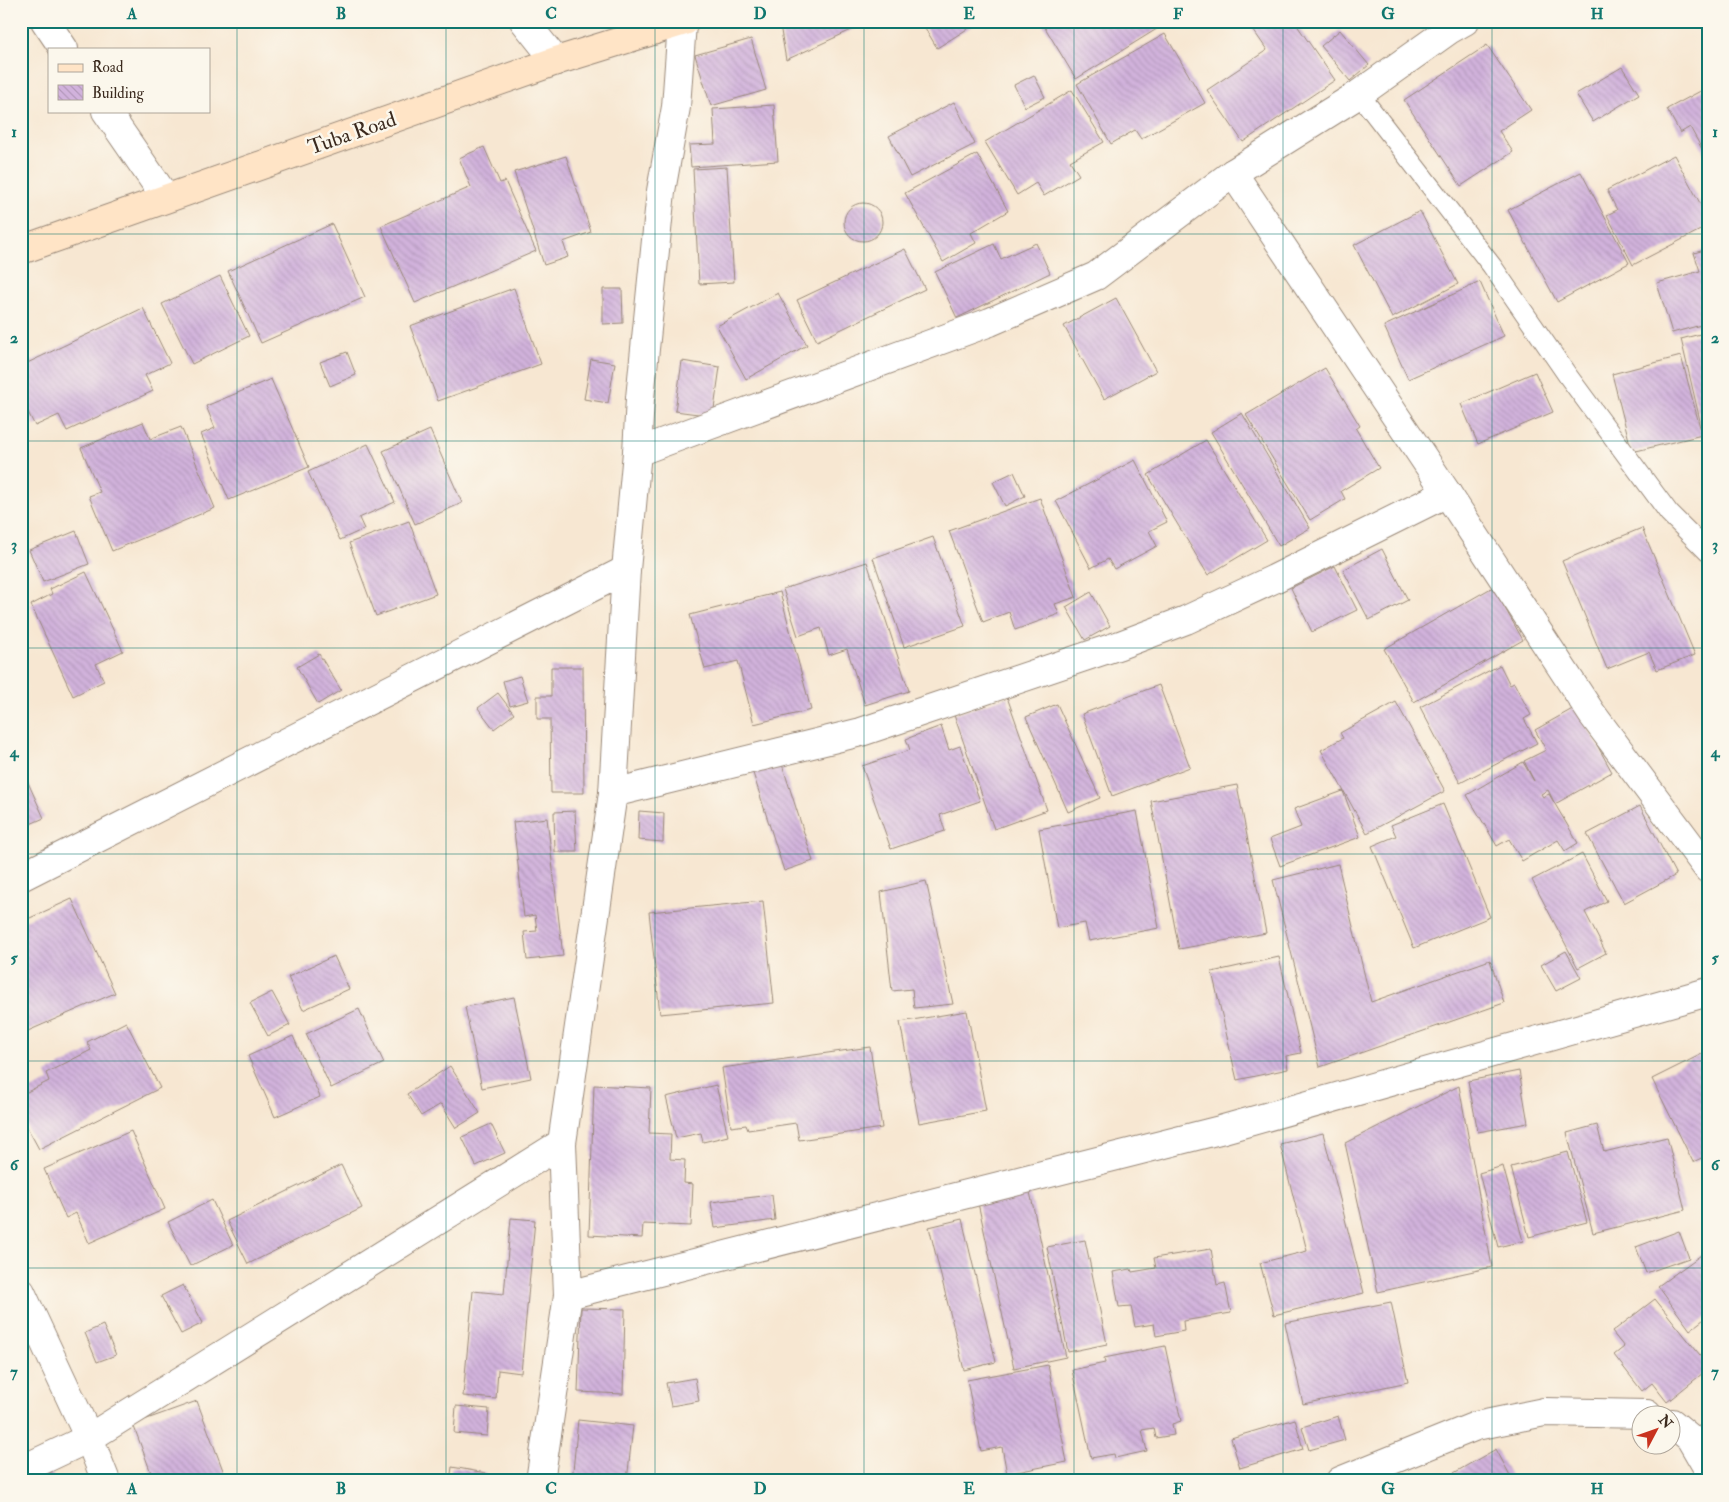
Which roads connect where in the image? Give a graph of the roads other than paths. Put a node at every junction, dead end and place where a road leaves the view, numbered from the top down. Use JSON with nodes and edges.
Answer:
{"nodes":[{"id":1,"x":45,"y":21,"type":"edge"},
{"id":2,"x":524,"y":21,"type":"edge"},
{"id":3,"x":684,"y":22,"type":"edge"},
{"id":4,"x":1453,"y":24,"type":"edge"},
{"id":5,"x":63,"y":48,"type":"edge"},
{"id":6,"x":556,"y":61,"type":"junction"},
{"id":7,"x":1359,"y":94,"type":"junction"},
{"id":8,"x":107,"y":112,"type":"edge"},
{"id":9,"x":1233,"y":173,"type":"junction"},
{"id":10,"x":166,"y":198,"type":"junction"},
{"id":11,"x":21,"y":250,"type":"edge"},
{"id":12,"x":637,"y":452,"type":"junction"},
{"id":13,"x":1447,"y":492,"type":"junction"},
{"id":14,"x":1708,"y":552,"type":"edge"},
{"id":15,"x":626,"y":570,"type":"junction"},
{"id":16,"x":613,"y":793,"type":"junction"},
{"id":17,"x":1708,"y":869,"type":"edge"},
{"id":18,"x":21,"y":877,"type":"edge"},
{"id":19,"x":1708,"y":992,"type":"edge"},
{"id":20,"x":562,"y":1143,"type":"junction"},
{"id":21,"x":21,"y":1292,"type":"edge"},
{"id":22,"x":568,"y":1295,"type":"junction"},
{"id":23,"x":1632,"y":1414,"type":"edge"},
{"id":24,"x":1682,"y":1431,"type":"edge"},
{"id":25,"x":89,"y":1438,"type":"junction"},
{"id":26,"x":1708,"y":1469,"type":"edge"},
{"id":27,"x":21,"y":1470,"type":"edge"},
{"id":28,"x":106,"y":1481,"type":"edge"},
{"id":29,"x":540,"y":1481,"type":"edge"},
{"id":30,"x":1340,"y":1481,"type":"edge"}],
"edges":[{"from":1,"to":5,"type":"street"},
{"from":2,"to":6,"type":"street"},
{"from":3,"to":6,"type":"street","name":"Tuba Road"},
{"from":3,"to":12,"type":"street"},
{"from":4,"to":7,"type":"street"},
{"from":6,"to":10,"type":"street","name":"Tuba Road"},
{"from":7,"to":9,"type":"street"},
{"from":7,"to":14,"type":"lane"},
{"from":8,"to":10,"type":"street"},
{"from":9,"to":12,"type":"street"},
{"from":9,"to":13,"type":"street"},
{"from":10,"to":11,"type":"street","name":"Tuba Road"},
{"from":12,"to":15,"type":"street"},
{"from":13,"to":16,"type":"street"},
{"from":13,"to":17,"type":"street"},
{"from":15,"to":16,"type":"street"},
{"from":15,"to":18,"type":"street"},
{"from":16,"to":20,"type":"street"},
{"from":19,"to":22,"type":"street"},
{"from":20,"to":22,"type":"street"},
{"from":20,"to":25,"type":"street"},
{"from":21,"to":25,"type":"street"},
{"from":22,"to":29,"type":"street"},
{"from":23,"to":30,"type":"street"},
{"from":24,"to":26,"type":"street"},
{"from":25,"to":27,"type":"street"},
{"from":25,"to":28,"type":"street"}]}
